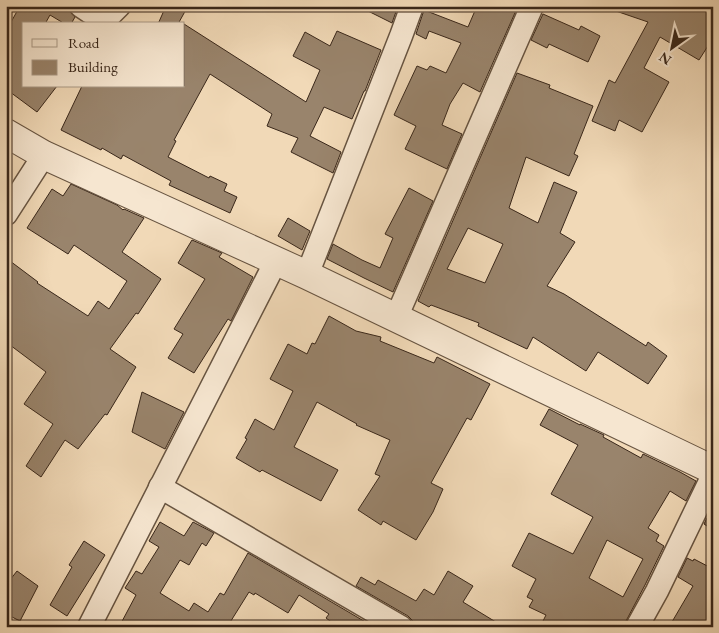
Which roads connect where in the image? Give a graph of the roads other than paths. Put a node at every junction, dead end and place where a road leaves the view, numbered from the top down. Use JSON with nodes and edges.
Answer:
{"nodes":[{"id":1,"x":81,"y":6,"type":"edge"},
{"id":2,"x":119,"y":6,"type":"edge"},
{"id":3,"x":412,"y":6,"type":"edge"},
{"id":4,"x":532,"y":6,"type":"edge"},
{"id":5,"x":6,"y":133,"type":"edge"},
{"id":6,"x":44,"y":155,"type":"junction"},
{"id":7,"x":6,"y":214,"type":"edge"},
{"id":8,"x":276,"y":261,"type":"junction"},
{"id":9,"x":306,"y":275,"type":"junction"},
{"id":10,"x":396,"y":318,"type":"junction"},
{"id":11,"x":713,"y":470,"type":"edge"},
{"id":12,"x":713,"y":475,"type":"edge"},
{"id":13,"x":160,"y":487,"type":"junction"},
{"id":14,"x":89,"y":627,"type":"edge"},
{"id":15,"x":401,"y":627,"type":"edge"},
{"id":16,"x":637,"y":627,"type":"edge"}],
"edges":[{"from":1,"to":2,"type":"street"},
{"from":3,"to":9,"type":"street"},
{"from":4,"to":10,"type":"street"},
{"from":5,"to":6,"type":"street"},
{"from":6,"to":7,"type":"street"},
{"from":6,"to":8,"type":"street"},
{"from":8,"to":9,"type":"street"},
{"from":8,"to":13,"type":"street"},
{"from":9,"to":10,"type":"street"},
{"from":10,"to":11,"type":"street"},
{"from":12,"to":16,"type":"street"},
{"from":13,"to":14,"type":"street"},
{"from":13,"to":15,"type":"street"}]}
